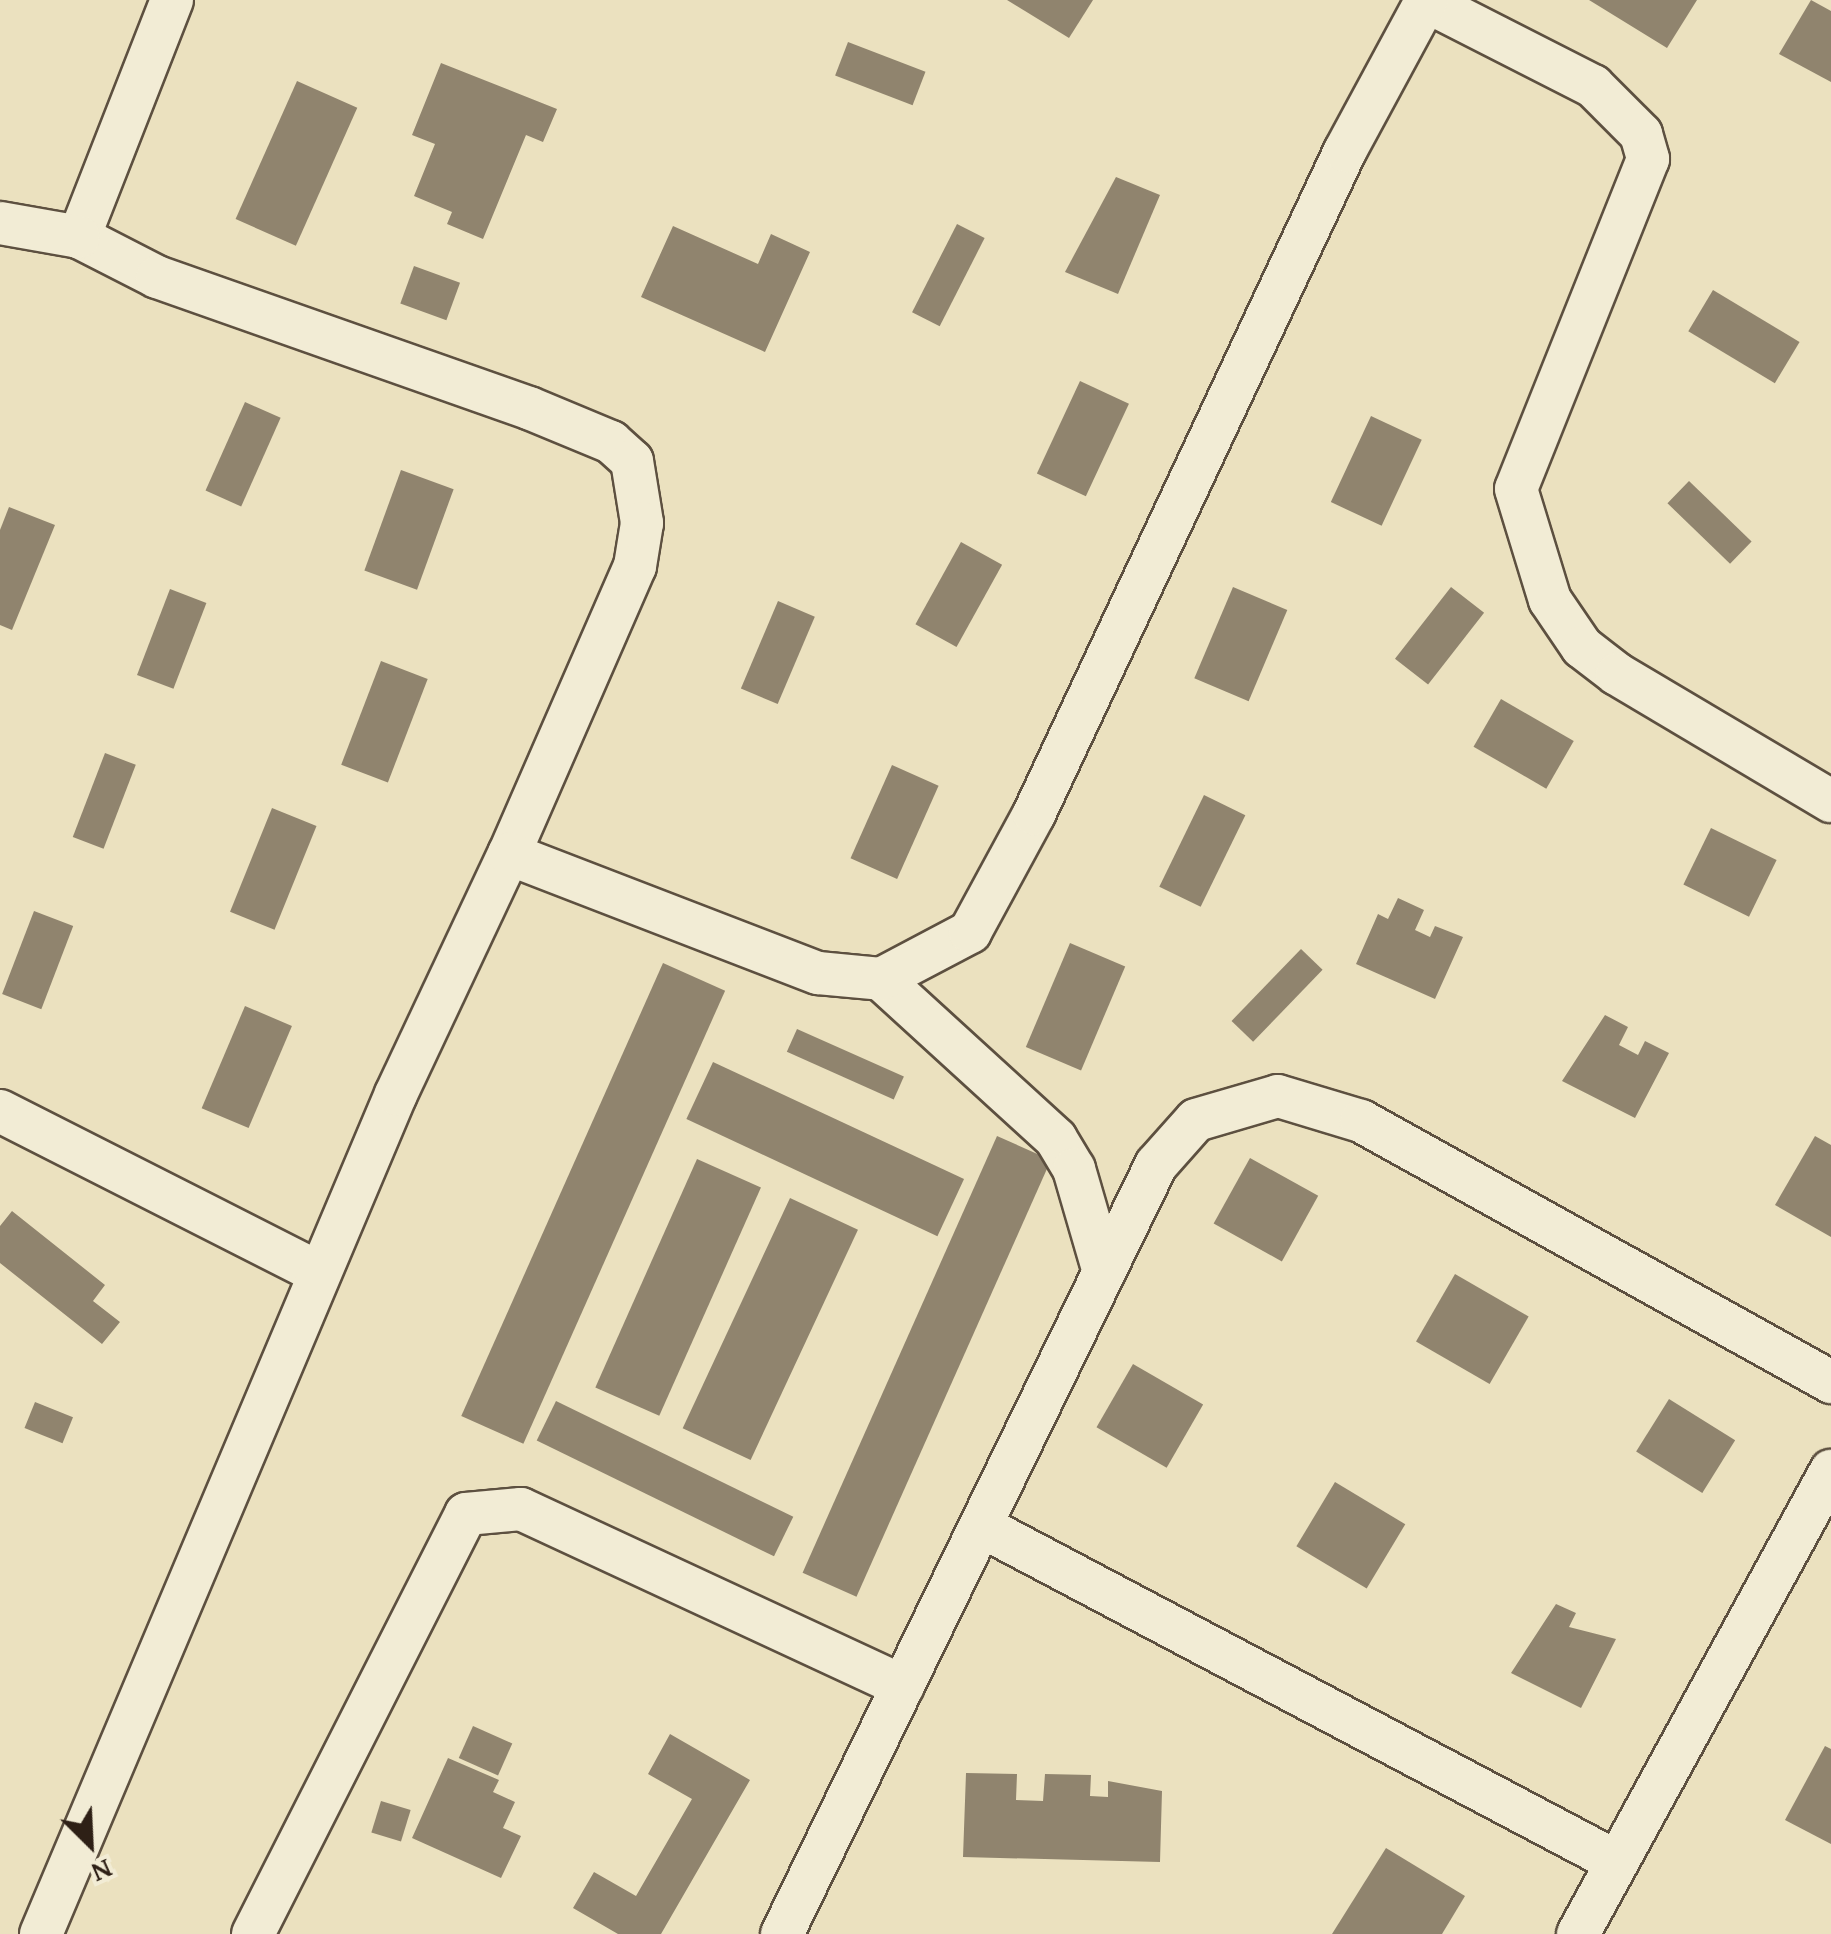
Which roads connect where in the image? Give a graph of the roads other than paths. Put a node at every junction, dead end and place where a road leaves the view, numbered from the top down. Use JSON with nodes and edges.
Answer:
{"nodes":[{"id":1,"x":172,"y":0,"type":"edge"},
{"id":2,"x":1425,"y":0,"type":"edge"},
{"id":3,"x":0,"y":222,"type":"edge"},
{"id":4,"x":79,"y":237,"type":"junction"},
{"id":5,"x":1831,"y":800,"type":"edge"},
{"id":6,"x":510,"y":854,"type":"junction"},
{"id":7,"x":946,"y":950,"type":"junction"},
{"id":8,"x":881,"y":979,"type":"junction"},
{"id":9,"x":940,"y":1028,"type":"junction"},
{"id":10,"x":0,"y":1111,"type":"edge"},
{"id":11,"x":1104,"y":1272,"type":"junction"},
{"id":12,"x":319,"y":1273,"type":"junction"},
{"id":13,"x":1831,"y":1382,"type":"edge"},
{"id":14,"x":1831,"y":1471,"type":"edge"},
{"id":15,"x":980,"y":1526,"type":"junction"},
{"id":16,"x":902,"y":1686,"type":"junction"},
{"id":17,"x":1617,"y":1862,"type":"junction"},
{"id":18,"x":41,"y":1934,"type":"edge"},
{"id":19,"x":253,"y":1934,"type":"edge"},
{"id":20,"x":782,"y":1934,"type":"edge"},
{"id":21,"x":1578,"y":1934,"type":"edge"}],
"edges":[{"from":1,"to":4,"type":"street"},
{"from":2,"to":5,"type":"street"},
{"from":2,"to":7,"type":"street"},
{"from":3,"to":4,"type":"street"},
{"from":4,"to":6,"type":"street"},
{"from":6,"to":8,"type":"street"},
{"from":6,"to":12,"type":"street"},
{"from":7,"to":8,"type":"street"},
{"from":7,"to":9,"type":"street"},
{"from":8,"to":9,"type":"street"},
{"from":9,"to":11,"type":"street"},
{"from":10,"to":12,"type":"street"},
{"from":11,"to":13,"type":"street"},
{"from":11,"to":15,"type":"street"},
{"from":12,"to":18,"type":"street"},
{"from":14,"to":17,"type":"street"},
{"from":15,"to":16,"type":"street"},
{"from":15,"to":17,"type":"street"},
{"from":16,"to":19,"type":"street"},
{"from":16,"to":20,"type":"street"},
{"from":17,"to":21,"type":"street"}]}
